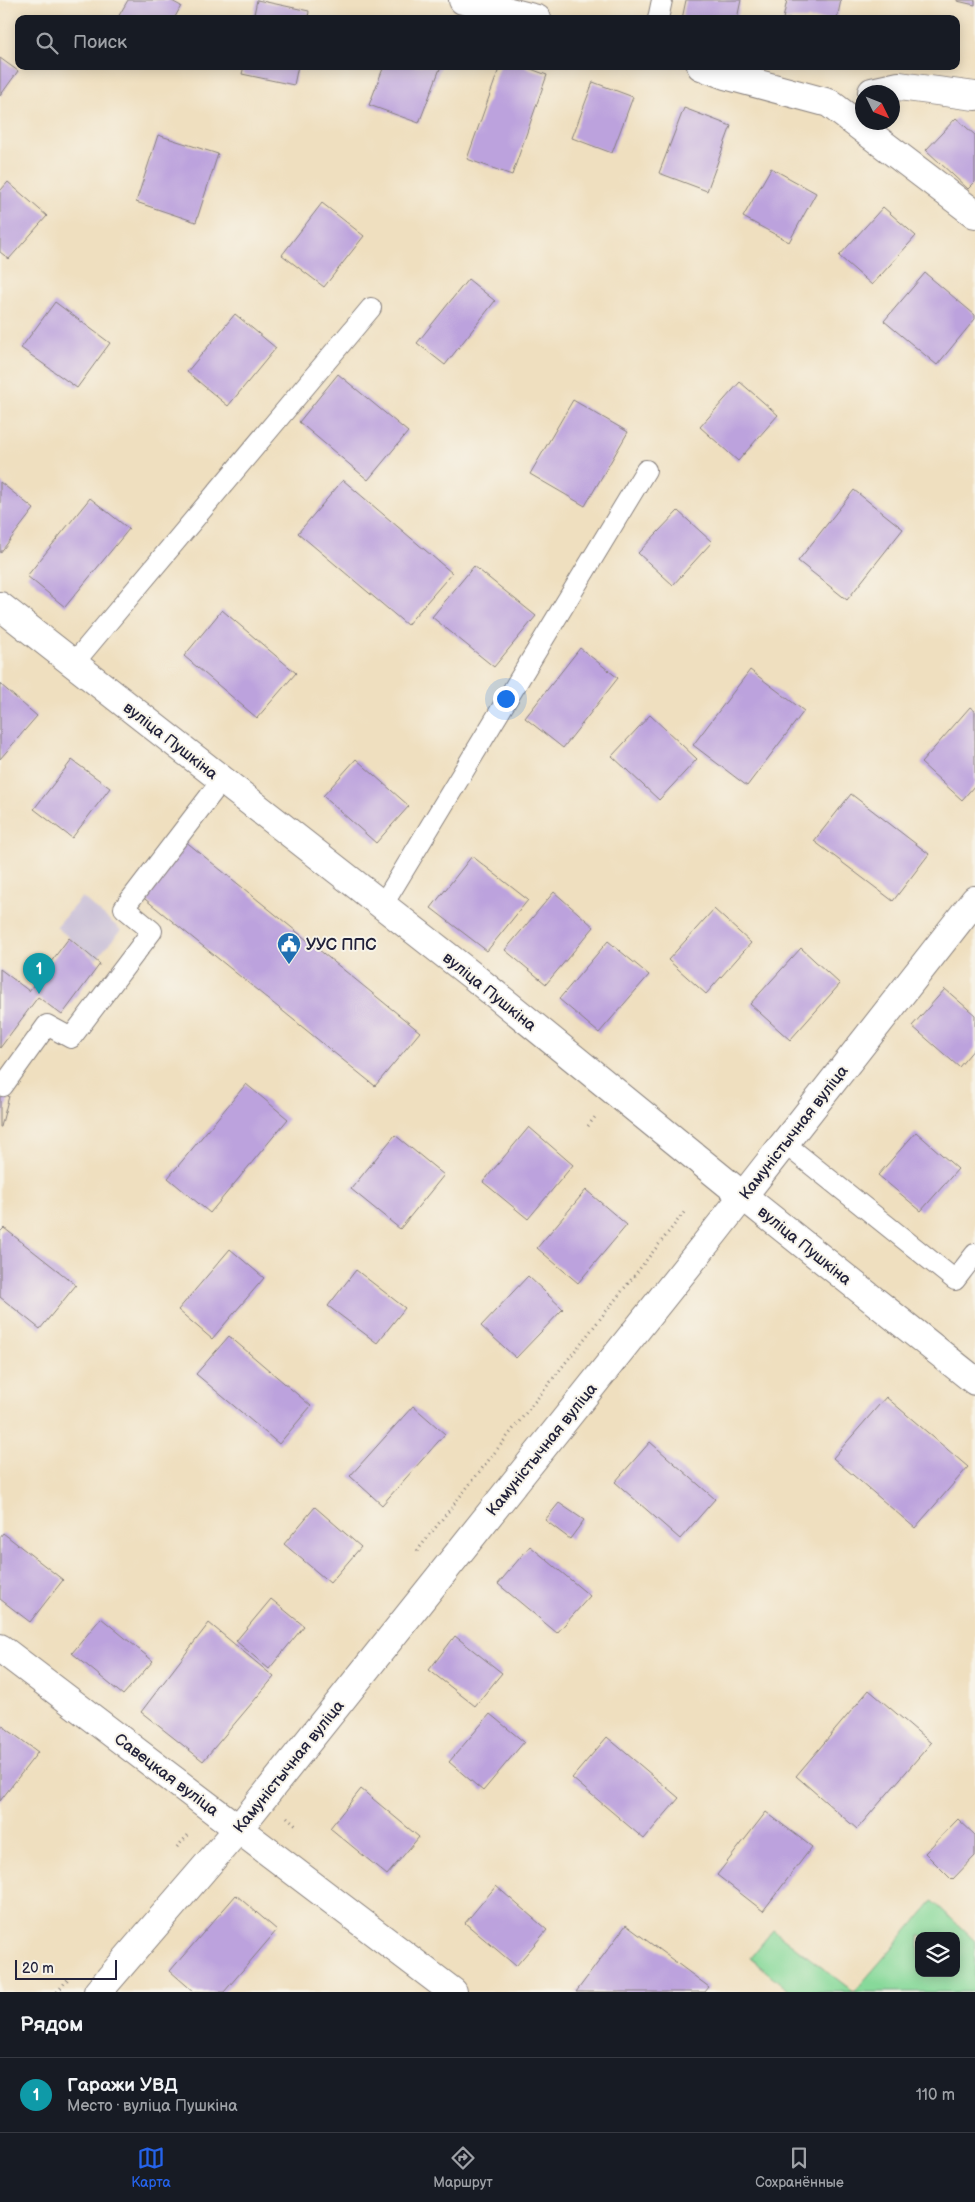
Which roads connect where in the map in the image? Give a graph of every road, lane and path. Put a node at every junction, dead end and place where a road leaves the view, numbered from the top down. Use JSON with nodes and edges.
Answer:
{"nodes":[{"id":1,"x":463,"y":0,"type":"edge"},
{"id":2,"x":662,"y":0,"type":"edge"},
{"id":3,"x":521,"y":15,"type":"edge"},
{"id":4,"x":659,"y":15,"type":"edge"},
{"id":5,"x":712,"y":70,"type":"edge"},
{"id":6,"x":900,"y":86,"type":"edge"},
{"id":7,"x":975,"y":96,"type":"edge"},
{"id":8,"x":855,"y":97,"type":"edge"},
{"id":9,"x":829,"y":103,"type":"junction"},
{"id":10,"x":975,"y":214,"type":"edge"},
{"id":11,"x":371,"y":308,"type":"dead end"},
{"id":12,"x":646,"y":470,"type":"dead end"},
{"id":13,"x":0,"y":606,"type":"edge"},
{"id":14,"x":73,"y":664,"type":"junction"},
{"id":15,"x":222,"y":780,"type":"junction"},
{"id":16,"x":975,"y":900,"type":"edge"},
{"id":17,"x":382,"y":906,"type":"junction"},
{"id":18,"x":0,"y":1085,"type":"edge"},
{"id":19,"x":784,"y":1143,"type":"junction"},
{"id":20,"x":743,"y":1196,"type":"junction"},
{"id":21,"x":686,"y":1210,"type":"dead end"},
{"id":22,"x":975,"y":1254,"type":"edge"},
{"id":23,"x":975,"y":1381,"type":"edge"},
{"id":24,"x":413,"y":1555,"type":"dead end"},
{"id":25,"x":0,"y":1648,"type":"edge"},
{"id":26,"x":239,"y":1828,"type":"junction"},
{"id":27,"x":98,"y":1992,"type":"edge"},
{"id":28,"x":453,"y":1992,"type":"edge"}],
"edges":[{"from":1,"to":3,"type":"street"},
{"from":2,"to":4,"type":"lane"},
{"from":5,"to":9,"type":"street"},
{"from":6,"to":7,"type":"street"},
{"from":8,"to":9,"type":"street"},
{"from":9,"to":10,"type":"street"},
{"from":11,"to":14,"type":"lane"},
{"from":12,"to":17,"type":"lane"},
{"from":13,"to":14,"type":"street","name":"вуліца Пушкіна"},
{"from":14,"to":15,"type":"street","name":"вуліца Пушкіна"},
{"from":15,"to":17,"type":"street","name":"вуліца Пушкіна"},
{"from":15,"to":18,"type":"lane"},
{"from":16,"to":19,"type":"street","name":"Камуністычная вуліца"},
{"from":17,"to":20,"type":"street","name":"вуліца Пушкіна"},
{"from":19,"to":20,"type":"street","name":"Камуністычная вуліца"},
{"from":19,"to":22,"type":"lane"},
{"from":20,"to":23,"type":"street","name":"вуліца Пушкіна"},
{"from":20,"to":26,"type":"street","name":"Камуністычная вуліца"},
{"from":21,"to":24,"type":"path"},
{"from":25,"to":26,"type":"street","name":"Савецкая вуліца"},
{"from":26,"to":27,"type":"street","name":"Камуністычная вуліца"},
{"from":26,"to":28,"type":"street","name":"Савецкая вуліца"}]}
